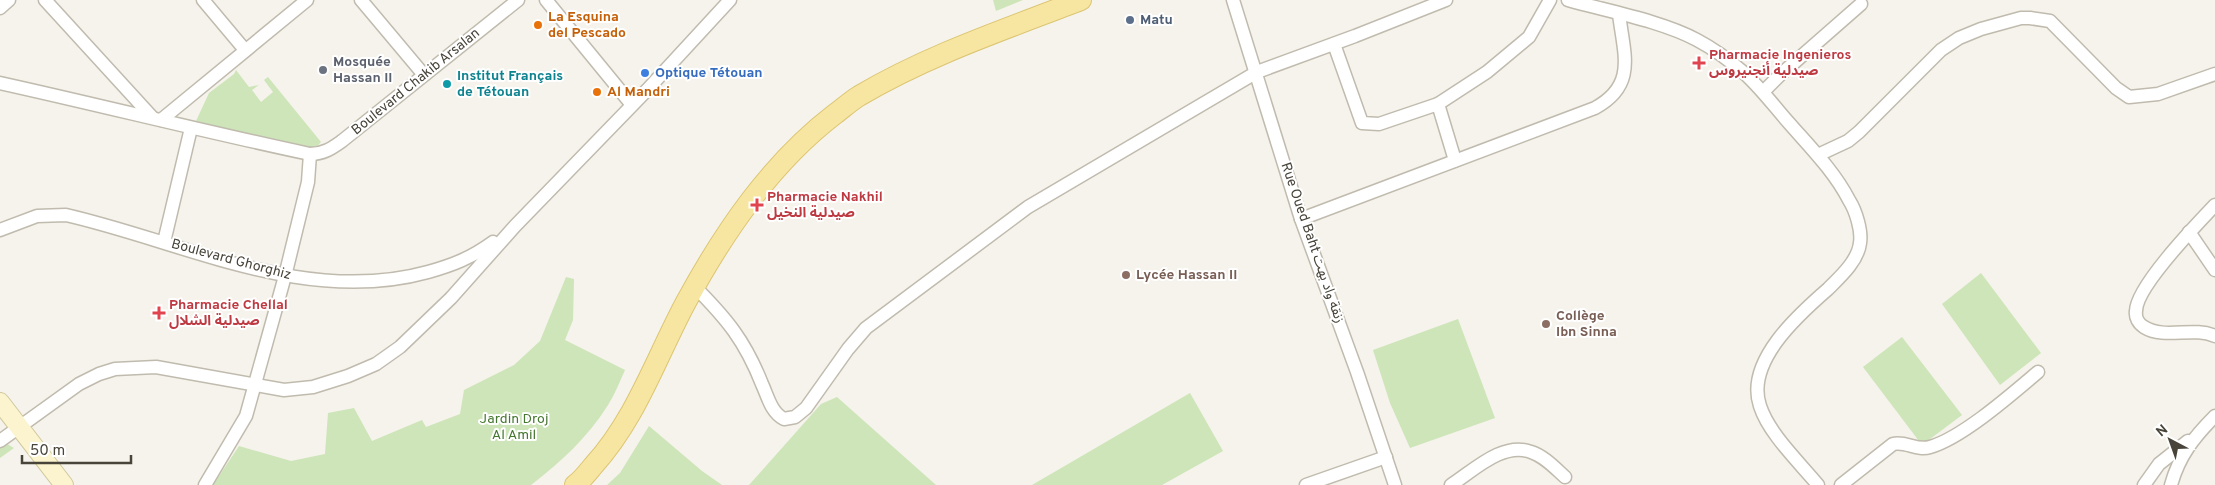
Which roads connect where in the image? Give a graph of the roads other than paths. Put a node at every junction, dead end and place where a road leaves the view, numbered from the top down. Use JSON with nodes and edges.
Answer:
{"nodes":[{"id":1,"x":9,"y":0,"type":"edge"},
{"id":2,"x":45,"y":0,"type":"edge"},
{"id":3,"x":203,"y":0,"type":"edge"},
{"id":4,"x":307,"y":0,"type":"edge"},
{"id":5,"x":361,"y":0,"type":"edge"},
{"id":6,"x":518,"y":0,"type":"edge"},
{"id":7,"x":546,"y":0,"type":"edge"},
{"id":8,"x":730,"y":0,"type":"edge"},
{"id":9,"x":1081,"y":0,"type":"edge"},
{"id":10,"x":1234,"y":0,"type":"edge"},
{"id":11,"x":1446,"y":0,"type":"edge"},
{"id":12,"x":1550,"y":0,"type":"edge"},
{"id":13,"x":1568,"y":0,"type":"edge"},
{"id":14,"x":1861,"y":4,"type":"dead end"},
{"id":15,"x":0,"y":8,"type":"edge"},
{"id":16,"x":1619,"y":14,"type":"junction"},
{"id":17,"x":1334,"y":44,"type":"junction"},
{"id":18,"x":245,"y":50,"type":"junction"},
{"id":19,"x":1257,"y":72,"type":"junction"},
{"id":20,"x":2215,"y":74,"type":"edge"},
{"id":21,"x":424,"y":75,"type":"junction"},
{"id":22,"x":0,"y":83,"type":"edge"},
{"id":23,"x":1763,"y":92,"type":"junction"},
{"id":24,"x":1438,"y":104,"type":"junction"},
{"id":25,"x":632,"y":105,"type":"junction"},
{"id":26,"x":156,"y":118,"type":"junction"},
{"id":27,"x":191,"y":128,"type":"junction"},
{"id":28,"x":310,"y":154,"type":"junction"},
{"id":29,"x":1818,"y":155,"type":"junction"},
{"id":30,"x":1454,"y":160,"type":"junction"},
{"id":31,"x":2215,"y":206,"type":"edge"},
{"id":32,"x":1301,"y":219,"type":"junction"},
{"id":33,"x":515,"y":226,"type":"junction"},
{"id":34,"x":0,"y":230,"type":"edge"},
{"id":35,"x":2189,"y":232,"type":"junction"},
{"id":36,"x":164,"y":242,"type":"junction"},
{"id":37,"x":2215,"y":270,"type":"edge"},
{"id":38,"x":285,"y":276,"type":"junction"},
{"id":39,"x":695,"y":287,"type":"junction"},
{"id":40,"x":2215,"y":336,"type":"edge"},
{"id":41,"x":2038,"y":372,"type":"dead end"},
{"id":42,"x":255,"y":386,"type":"junction"},
{"id":43,"x":0,"y":402,"type":"edge"},
{"id":44,"x":2215,"y":416,"type":"edge"},
{"id":45,"x":20,"y":428,"type":"junction"},
{"id":46,"x":2195,"y":436,"type":"junction"},
{"id":47,"x":0,"y":441,"type":"edge"},
{"id":48,"x":1386,"y":457,"type":"junction"},
{"id":49,"x":1565,"y":477,"type":"dead end"},
{"id":50,"x":64,"y":485,"type":"edge"},
{"id":51,"x":205,"y":485,"type":"edge"},
{"id":52,"x":575,"y":485,"type":"edge"},
{"id":53,"x":1306,"y":485,"type":"edge"},
{"id":54,"x":1395,"y":485,"type":"edge"},
{"id":55,"x":1452,"y":485,"type":"edge"},
{"id":56,"x":1818,"y":485,"type":"edge"},
{"id":57,"x":1842,"y":485,"type":"edge"},
{"id":58,"x":2144,"y":485,"type":"edge"},
{"id":59,"x":2171,"y":485,"type":"edge"}],
"edges":[{"from":1,"to":15,"type":"street"},
{"from":2,"to":26,"type":"street"},
{"from":3,"to":18,"type":"street"},
{"from":4,"to":18,"type":"street"},
{"from":5,"to":21,"type":"street"},
{"from":6,"to":21,"type":"street","name":"Boulevard Chakib Arsalan"},
{"from":7,"to":25,"type":"street"},
{"from":8,"to":25,"type":"street"},
{"from":9,"to":39,"type":"main road"},
{"from":10,"to":19,"type":"street","name":"Rue Oued Baht زنقة واد بهت"},
{"from":11,"to":17,"type":"street"},
{"from":12,"to":24,"type":"street"},
{"from":13,"to":16,"type":"street"},
{"from":14,"to":23,"type":"street"},
{"from":16,"to":23,"type":"street"},
{"from":16,"to":30,"type":"street"},
{"from":17,"to":19,"type":"street"},
{"from":17,"to":24,"type":"street"},
{"from":18,"to":26,"type":"street"},
{"from":19,"to":32,"type":"street","name":"Rue Oued Baht زنقة واد بهت"},
{"from":19,"to":39,"type":"street"},
{"from":20,"to":29,"type":"street"},
{"from":21,"to":28,"type":"street","name":"Boulevard Chakib Arsalan"},
{"from":22,"to":26,"type":"street"},
{"from":23,"to":29,"type":"street"},
{"from":24,"to":30,"type":"street"},
{"from":25,"to":33,"type":"street"},
{"from":26,"to":27,"type":"street"},
{"from":27,"to":28,"type":"street"},
{"from":27,"to":36,"type":"street"},
{"from":28,"to":38,"type":"street"},
{"from":29,"to":56,"type":"street"},
{"from":30,"to":32,"type":"street"},
{"from":31,"to":35,"type":"street"},
{"from":32,"to":48,"type":"street","name":"Rue Oued Baht زنقة واد بهت"},
{"from":33,"to":38,"type":"street","name":"Boulevard Ghorghiz"},
{"from":33,"to":42,"type":"street"},
{"from":34,"to":36,"type":"street","name":"Boulevard Ghorghiz"},
{"from":35,"to":37,"type":"street"},
{"from":35,"to":40,"type":"street"},
{"from":36,"to":38,"type":"street","name":"Boulevard Ghorghiz"},
{"from":38,"to":42,"type":"street"},
{"from":39,"to":52,"type":"main road"},
{"from":41,"to":57,"type":"street"},
{"from":42,"to":45,"type":"street"},
{"from":42,"to":51,"type":"street"},
{"from":43,"to":45,"type":"street"},
{"from":44,"to":46,"type":"street"},
{"from":45,"to":47,"type":"street"},
{"from":45,"to":50,"type":"street"},
{"from":46,"to":58,"type":"street"},
{"from":46,"to":59,"type":"street"},
{"from":48,"to":53,"type":"street"},
{"from":48,"to":54,"type":"street","name":"Rue Oued Baht زنقة واد بهت"},
{"from":49,"to":55,"type":"street"}]}
